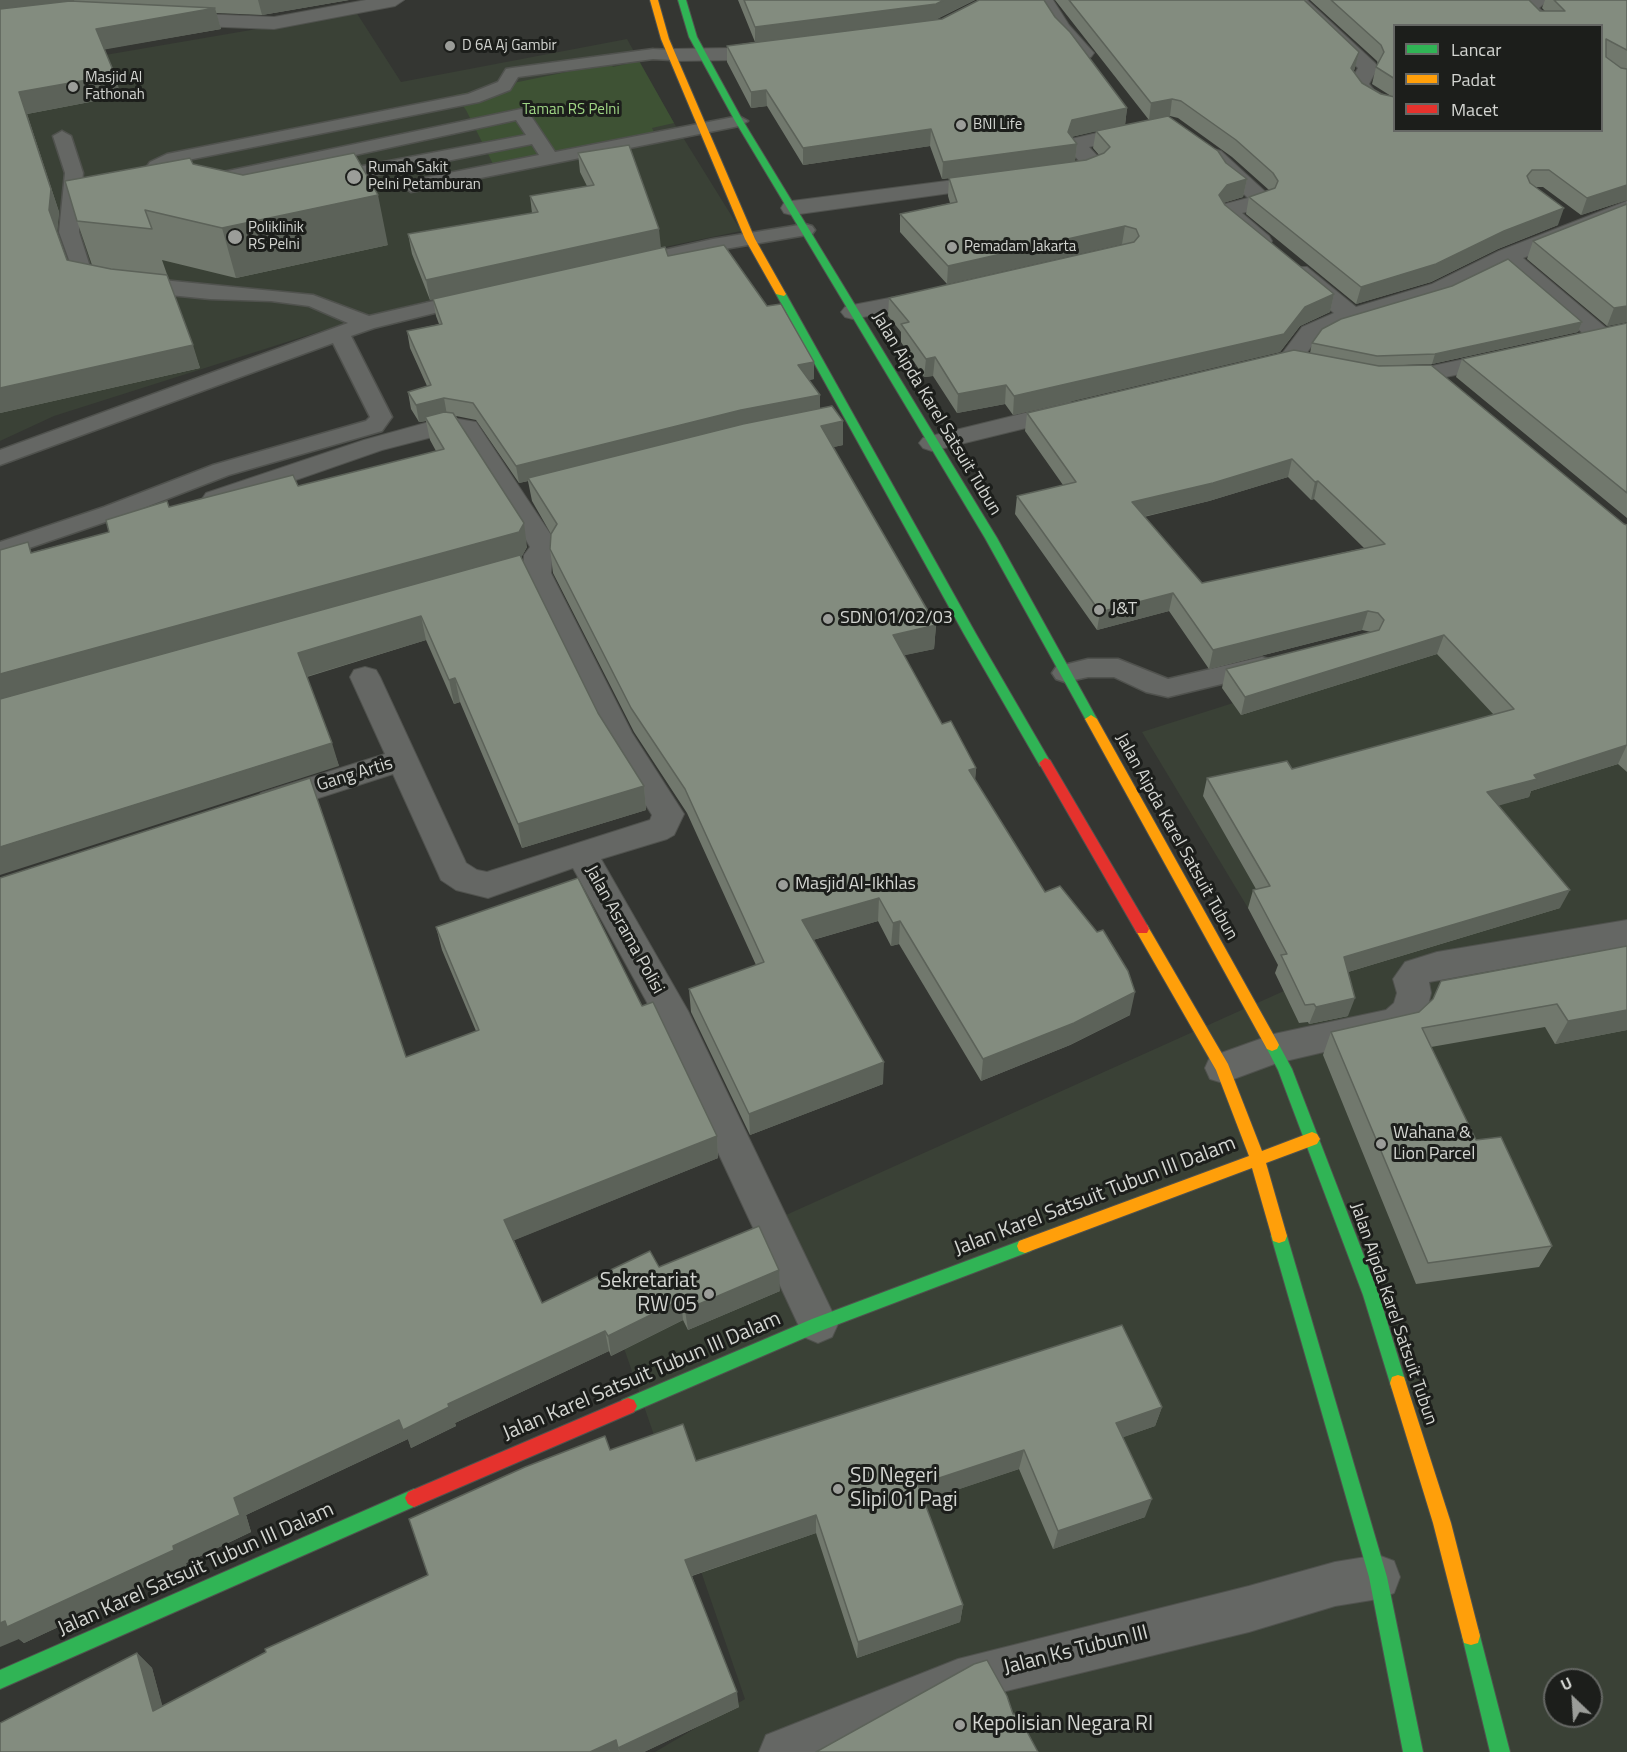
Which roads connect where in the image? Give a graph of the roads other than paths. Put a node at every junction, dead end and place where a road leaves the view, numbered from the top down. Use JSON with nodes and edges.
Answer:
{"nodes":[{"id":1,"x":395,"y":0,"type":"edge"},
{"id":2,"x":654,"y":0,"type":"edge"},
{"id":3,"x":682,"y":0,"type":"edge"},
{"id":4,"x":1044,"y":0,"type":"edge"},
{"id":5,"x":1296,"y":0,"type":"edge"},
{"id":6,"x":1539,"y":0,"type":"edge"},
{"id":7,"x":157,"y":18,"type":"edge"},
{"id":8,"x":1547,"y":24,"type":"edge"},
{"id":9,"x":794,"y":46,"type":"edge"},
{"id":10,"x":702,"y":53,"type":"junction"},
{"id":11,"x":672,"y":55,"type":"junction"},
{"id":12,"x":1095,"y":68,"type":"edge"},
{"id":13,"x":504,"y":86,"type":"junction"},
{"id":14,"x":1393,"y":107,"type":"edge"},
{"id":15,"x":1128,"y":111,"type":"dead end"},
{"id":16,"x":521,"y":114,"type":"junction"},
{"id":17,"x":739,"y":121,"type":"junction"},
{"id":18,"x":702,"y":128,"type":"junction"},
{"id":19,"x":62,"y":136,"type":"dead end"},
{"id":20,"x":536,"y":138,"type":"junction"},
{"id":21,"x":1200,"y":145,"type":"edge"},
{"id":22,"x":557,"y":156,"type":"junction"},
{"id":23,"x":1036,"y":176,"type":"edge"},
{"id":24,"x":1013,"y":179,"type":"edge"},
{"id":25,"x":304,"y":184,"type":"edge"},
{"id":26,"x":411,"y":186,"type":"dead end"},
{"id":27,"x":156,"y":191,"type":"junction"},
{"id":28,"x":792,"y":208,"type":"junction"},
{"id":29,"x":1627,"y":208,"type":"edge"},
{"id":30,"x":69,"y":209,"type":"junction"},
{"id":31,"x":1556,"y":211,"type":"edge"},
{"id":32,"x":1580,"y":228,"type":"junction"},
{"id":33,"x":805,"y":230,"type":"junction"},
{"id":34,"x":750,"y":239,"type":"junction"},
{"id":35,"x":1507,"y":256,"type":"junction"},
{"id":36,"x":609,"y":268,"type":"edge"},
{"id":37,"x":494,"y":293,"type":"edge"},
{"id":38,"x":950,"y":293,"type":"edge"},
{"id":39,"x":853,"y":312,"type":"junction"},
{"id":40,"x":1351,"y":315,"type":"junction"},
{"id":41,"x":367,"y":323,"type":"junction"},
{"id":42,"x":339,"y":333,"type":"junction"},
{"id":43,"x":1617,"y":337,"type":"edge"},
{"id":44,"x":1568,"y":344,"type":"edge"},
{"id":45,"x":1523,"y":354,"type":"edge"},
{"id":46,"x":1290,"y":362,"type":"edge"},
{"id":47,"x":1432,"y":373,"type":"junction"},
{"id":48,"x":1374,"y":375,"type":"edge"},
{"id":49,"x":1457,"y":394,"type":"edge"},
{"id":50,"x":1096,"y":404,"type":"edge"},
{"id":51,"x":850,"y":417,"type":"junction"},
{"id":52,"x":820,"y":422,"type":"edge"},
{"id":53,"x":932,"y":443,"type":"junction"},
{"id":54,"x":0,"y":458,"type":"edge"},
{"id":55,"x":0,"y":550,"type":"edge"},
{"id":56,"x":0,"y":565,"type":"edge"},
{"id":57,"x":1283,"y":660,"type":"edge"},
{"id":58,"x":1065,"y":674,"type":"junction"},
{"id":59,"x":365,"y":677,"type":"dead end"},
{"id":60,"x":402,"y":760,"type":"junction"},
{"id":61,"x":247,"y":809,"type":"edge"},
{"id":62,"x":581,"y":853,"type":"junction"},
{"id":63,"x":1627,"y":933,"type":"edge"},
{"id":64,"x":1274,"y":1049,"type":"junction"},
{"id":65,"x":1223,"y":1068,"type":"junction"},
{"id":66,"x":1312,"y":1139,"type":"junction"},
{"id":67,"x":1257,"y":1158,"type":"junction"},
{"id":68,"x":818,"y":1324,"type":"junction"},
{"id":69,"x":1378,"y":1577,"type":"junction"},
{"id":70,"x":0,"y":1680,"type":"edge"},
{"id":71,"x":783,"y":1752,"type":"edge"},
{"id":72,"x":1413,"y":1752,"type":"edge"},
{"id":73,"x":1500,"y":1752,"type":"edge"}],
"edges":[{"from":1,"to":7,"type":"street"},
{"from":2,"to":11,"type":"main road"},
{"from":3,"to":10,"type":"main road","name":"Jalan Aipda Karel Satsuit Tubun"},
{"from":4,"to":12,"type":"street"},
{"from":5,"to":14,"type":"street"},
{"from":6,"to":8,"type":"street"},
{"from":9,"to":10,"type":"street"},
{"from":10,"to":11,"type":"street"},
{"from":10,"to":17,"type":"main road","name":"Jalan Aipda Karel Satsuit Tubun"},
{"from":11,"to":13,"type":"lane"},
{"from":11,"to":18,"type":"main road"},
{"from":13,"to":16,"type":"lane"},
{"from":13,"to":27,"type":"lane"},
{"from":15,"to":23,"type":"street"},
{"from":16,"to":20,"type":"lane"},
{"from":16,"to":27,"type":"lane"},
{"from":17,"to":18,"type":"lane"},
{"from":17,"to":28,"type":"main road","name":"Jalan Aipda Karel Satsuit Tubun"},
{"from":18,"to":22,"type":"lane"},
{"from":18,"to":34,"type":"main road"},
{"from":19,"to":30,"type":"lane"},
{"from":20,"to":22,"type":"lane"},
{"from":20,"to":25,"type":"lane"},
{"from":21,"to":40,"type":"street"},
{"from":22,"to":26,"type":"lane"},
{"from":24,"to":28,"type":"street"},
{"from":27,"to":30,"type":"lane"},
{"from":28,"to":33,"type":"main road","name":"Jalan Aipda Karel Satsuit Tubun"},
{"from":29,"to":32,"type":"street"},
{"from":30,"to":41,"type":"lane"},
{"from":31,"to":32,"type":"street"},
{"from":32,"to":35,"type":"street"},
{"from":33,"to":34,"type":"lane"},
{"from":33,"to":39,"type":"main road","name":"Jalan Aipda Karel Satsuit Tubun"},
{"from":34,"to":36,"type":"lane"},
{"from":34,"to":51,"type":"main road"},
{"from":35,"to":40,"type":"street"},
{"from":35,"to":43,"type":"street"},
{"from":37,"to":41,"type":"lane"},
{"from":38,"to":39,"type":"street"},
{"from":39,"to":53,"type":"main road","name":"Jalan Aipda Karel Satsuit Tubun"},
{"from":40,"to":46,"type":"street"},
{"from":41,"to":42,"type":"lane"},
{"from":42,"to":54,"type":"lane"},
{"from":42,"to":55,"type":"lane"},
{"from":43,"to":44,"type":"street"},
{"from":45,"to":47,"type":"street"},
{"from":47,"to":48,"type":"street"},
{"from":47,"to":49,"type":"street"},
{"from":50,"to":53,"type":"street"},
{"from":51,"to":52,"type":"street"},
{"from":51,"to":65,"type":"main road"},
{"from":53,"to":58,"type":"main road","name":"Jalan Aipda Karel Satsuit Tubun"},
{"from":56,"to":62,"type":"street"},
{"from":57,"to":58,"type":"lane"},
{"from":58,"to":64,"type":"main road","name":"Jalan Aipda Karel Satsuit Tubun"},
{"from":59,"to":60,"type":"street","name":"Jalan Asrama Polisi"},
{"from":60,"to":61,"type":"street","name":"Gang Artis"},
{"from":60,"to":62,"type":"street","name":"Jalan Asrama Polisi"},
{"from":62,"to":68,"type":"street","name":"Jalan Asrama Polisi"},
{"from":63,"to":64,"type":"street"},
{"from":64,"to":65,"type":"street"},
{"from":64,"to":66,"type":"main road","name":"Jalan Aipda Karel Satsuit Tubun"},
{"from":65,"to":67,"type":"main road"},
{"from":66,"to":67,"type":"main road","name":"Jalan Karel Satsuit Tubun III Dalam"},
{"from":66,"to":73,"type":"main road","name":"Jalan Aipda Karel Satsuit Tubun"},
{"from":67,"to":68,"type":"main road","name":"Jalan Karel Satsuit Tubun III Dalam"},
{"from":67,"to":69,"type":"main road"},
{"from":68,"to":70,"type":"main road","name":"Jalan Karel Satsuit Tubun III Dalam"},
{"from":69,"to":71,"type":"street","name":"Jalan Ks Tubun III"},
{"from":69,"to":72,"type":"main road"}]}
